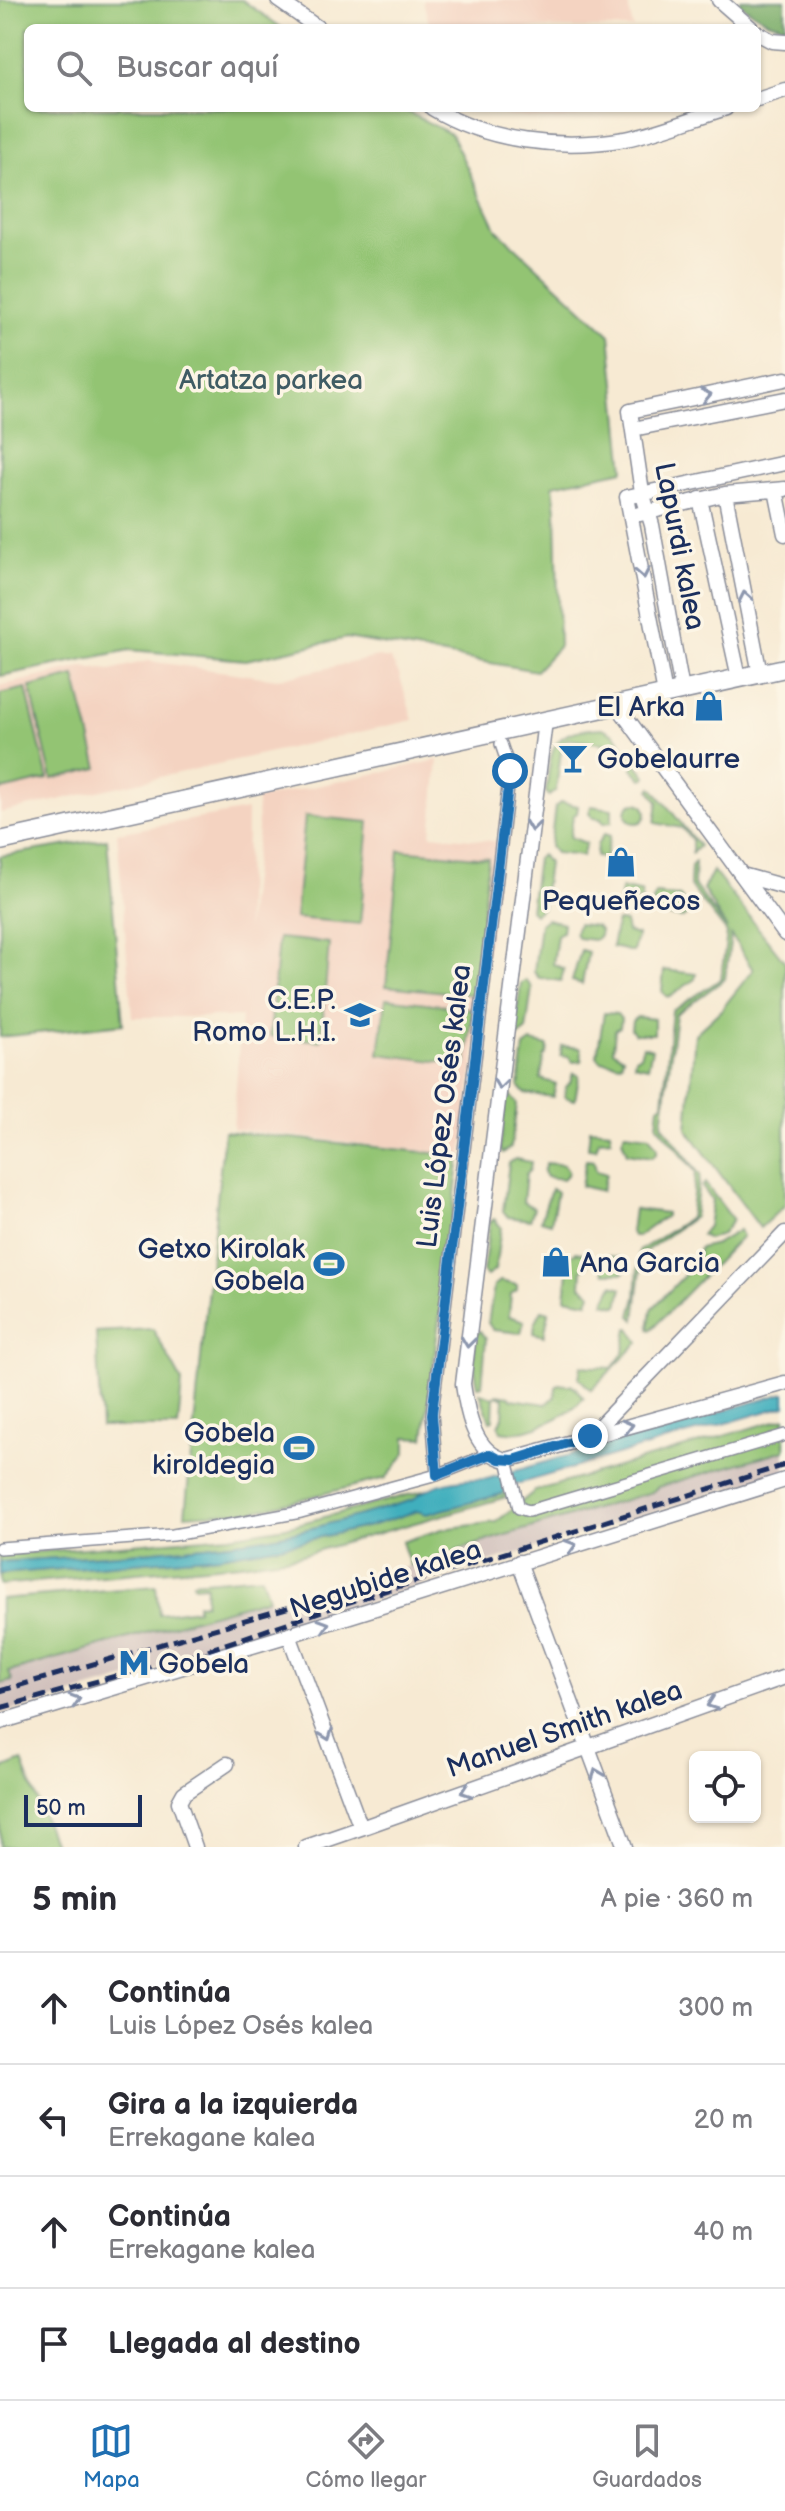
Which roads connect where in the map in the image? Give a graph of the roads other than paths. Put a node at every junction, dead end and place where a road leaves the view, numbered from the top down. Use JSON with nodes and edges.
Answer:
{"nodes":[{"id":1,"x":278,"y":0,"type":"edge"},
{"id":2,"x":719,"y":0,"type":"edge"},
{"id":3,"x":312,"y":24,"type":"edge"},
{"id":4,"x":746,"y":24,"type":"edge"},
{"id":5,"x":761,"y":35,"type":"edge"},
{"id":6,"x":785,"y":42,"type":"edge"},
{"id":7,"x":785,"y":90,"type":"edge"},
{"id":8,"x":761,"y":98,"type":"edge"},
{"id":9,"x":441,"y":112,"type":"edge"},
{"id":10,"x":713,"y":112,"type":"edge"},
{"id":11,"x":785,"y":379,"type":"edge"},
{"id":12,"x":785,"y":399,"type":"edge"},
{"id":13,"x":633,"y":429,"type":"junction"},
{"id":14,"x":785,"y":463,"type":"edge"},
{"id":15,"x":781,"y":490,"type":"edge"},
{"id":16,"x":642,"y":492,"type":"junction"},
{"id":17,"x":725,"y":494,"type":"junction"},
{"id":18,"x":700,"y":499,"type":"junction"},
{"id":19,"x":649,"y":512,"type":"junction"},
{"id":20,"x":632,"y":515,"type":"junction"},
{"id":21,"x":785,"y":534,"type":"edge"},
{"id":22,"x":785,"y":668,"type":"edge"},
{"id":23,"x":760,"y":674,"type":"junction"},
{"id":24,"x":739,"y":678,"type":"junction"},
{"id":25,"x":674,"y":692,"type":"junction"},
{"id":26,"x":617,"y":705,"type":"junction"},
{"id":27,"x":545,"y":721,"type":"junction"},
{"id":28,"x":501,"y":744,"type":"dead end"},
{"id":29,"x":0,"y":841,"type":"edge"},
{"id":30,"x":742,"y":875,"type":"junction"},
{"id":31,"x":785,"y":887,"type":"edge"},
{"id":32,"x":785,"y":934,"type":"edge"},
{"id":33,"x":785,"y":1233,"type":"edge"},
{"id":34,"x":785,"y":1383,"type":"edge"},
{"id":35,"x":785,"y":1435,"type":"edge"},
{"id":36,"x":590,"y":1436,"type":"junction"},
{"id":37,"x":501,"y":1460,"type":"junction"},
{"id":38,"x":437,"y":1475,"type":"junction"},
{"id":39,"x":785,"y":1480,"type":"edge"},
{"id":40,"x":0,"y":1548,"type":"edge"},
{"id":41,"x":519,"y":1562,"type":"junction"},
{"id":42,"x":289,"y":1635,"type":"junction"},
{"id":43,"x":785,"y":1677,"type":"edge"},
{"id":44,"x":0,"y":1722,"type":"edge"},
{"id":45,"x":587,"y":1748,"type":"junction"},
{"id":46,"x":227,"y":1764,"type":"dead end"},
{"id":47,"x":361,"y":1828,"type":"junction"},
{"id":48,"x":195,"y":1847,"type":"edge"},
{"id":49,"x":306,"y":1847,"type":"edge"},
{"id":50,"x":625,"y":1847,"type":"edge"}],
"edges":[{"from":1,"to":3,"type":"street"},
{"from":2,"to":4,"type":"street"},
{"from":5,"to":6,"type":"street"},
{"from":7,"to":8,"type":"street"},
{"from":9,"to":10,"type":"street"},
{"from":13,"to":11,"type":"street","name":"Lapurdi kalea","one_way":true},
{"from":12,"to":13,"type":"street"},
{"from":13,"to":16,"type":"street","name":"Lapurdi kalea"},
{"from":14,"to":16,"type":"street"},
{"from":15,"to":17,"type":"street"},
{"from":15,"to":21,"type":"street"},
{"from":16,"to":19,"type":"street","name":"Lapurdi kalea"},
{"from":16,"to":20,"type":"street","name":"Lapurdi kalea"},
{"from":17,"to":18,"type":"street"},
{"from":23,"to":17,"type":"street","one_way":true},
{"from":18,"to":19,"type":"street"},
{"from":18,"to":24,"type":"street"},
{"from":19,"to":20,"type":"street"},
{"from":19,"to":25,"type":"street","name":"Lapurdi kalea"},
{"from":20,"to":25,"type":"street","name":"Lapurdi kalea","one_way":true},
{"from":22,"to":23,"type":"street"},
{"from":23,"to":24,"type":"street"},
{"from":24,"to":25,"type":"street"},
{"from":25,"to":26,"type":"street"},
{"from":26,"to":27,"type":"street"},
{"from":26,"to":30,"type":"street"},
{"from":27,"to":29,"type":"street"},
{"from":27,"to":37,"type":"street","name":"Luis López Osés kalea","one_way":true},
{"from":28,"to":38,"type":"street","name":"Luis López Osés kalea"},
{"from":30,"to":31,"type":"street"},
{"from":30,"to":32,"type":"street"},
{"from":33,"to":36,"type":"street"},
{"from":36,"to":34,"type":"street","one_way":true},
{"from":35,"to":37,"type":"street"},
{"from":36,"to":37,"type":"street"},
{"from":37,"to":38,"type":"street"},
{"from":38,"to":40,"type":"street"},
{"from":41,"to":39,"type":"street","name":"Negubide kalea","one_way":true},
{"from":42,"to":41,"type":"street","name":"Negubide kalea","one_way":true},
{"from":41,"to":45,"type":"street"},
{"from":44,"to":42,"type":"street","name":"Negubide kalea","one_way":true},
{"from":42,"to":47,"type":"street","one_way":true},
{"from":43,"to":45,"type":"street","name":"Manuel Smith kalea","one_way":true},
{"from":45,"to":47,"type":"street","name":"Manuel Smith kalea","one_way":true},
{"from":50,"to":45,"type":"street","one_way":true},
{"from":46,"to":48,"type":"street"},
{"from":47,"to":49,"type":"street","name":"Manuel Smith kalea"}]}
